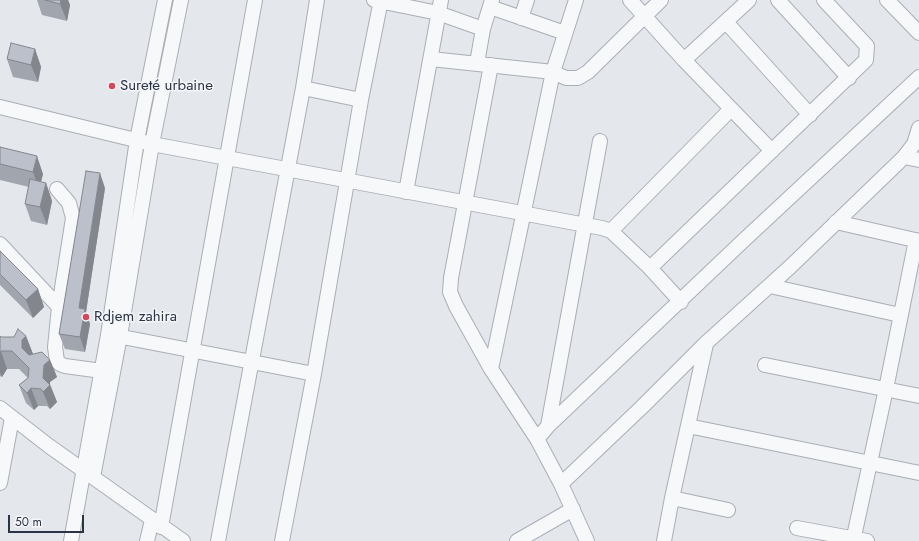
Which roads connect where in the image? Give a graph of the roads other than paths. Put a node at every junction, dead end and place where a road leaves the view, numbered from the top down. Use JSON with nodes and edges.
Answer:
{"nodes":[{"id":1,"x":165,"y":0,"type":"edge"},
{"id":2,"x":181,"y":0,"type":"edge"},
{"id":3,"x":255,"y":0,"type":"edge"},
{"id":4,"x":317,"y":0,"type":"edge"},
{"id":5,"x":379,"y":0,"type":"edge"},
{"id":6,"x":527,"y":0,"type":"edge"},
{"id":7,"x":576,"y":0,"type":"edge"},
{"id":8,"x":630,"y":0,"type":"edge"},
{"id":9,"x":661,"y":0,"type":"edge"},
{"id":10,"x":748,"y":0,"type":"edge"},
{"id":11,"x":778,"y":0,"type":"edge"},
{"id":12,"x":824,"y":0,"type":"edge"},
{"id":13,"x":887,"y":0,"type":"edge"},
{"id":14,"x":491,"y":4,"type":"edge"},
{"id":15,"x":440,"y":7,"type":"edge"},
{"id":16,"x":644,"y":16,"type":"junction"},
{"id":17,"x":521,"y":18,"type":"junction"},
{"id":18,"x":726,"y":22,"type":"junction"},
{"id":19,"x":483,"y":29,"type":"junction"},
{"id":20,"x":565,"y":33,"type":"junction"},
{"id":21,"x":919,"y":33,"type":"edge"},
{"id":22,"x":431,"y":59,"type":"junction"},
{"id":23,"x":684,"y":60,"type":"junction"},
{"id":24,"x":484,"y":64,"type":"junction"},
{"id":25,"x":553,"y":72,"type":"junction"},
{"id":26,"x":919,"y":77,"type":"edge"},
{"id":27,"x":849,"y":78,"type":"junction"},
{"id":28,"x":303,"y":88,"type":"junction"},
{"id":29,"x":361,"y":100,"type":"junction"},
{"id":30,"x":0,"y":107,"type":"edge"},
{"id":31,"x":731,"y":109,"type":"junction"},
{"id":32,"x":810,"y":115,"type":"junction"},
{"id":33,"x":919,"y":128,"type":"edge"},
{"id":34,"x":137,"y":140,"type":"junction"},
{"id":35,"x":600,"y":142,"type":"dead end"},
{"id":36,"x":152,"y":144,"type":"junction"},
{"id":37,"x":772,"y":150,"type":"junction"},
{"id":38,"x":904,"y":157,"type":"junction"},
{"id":39,"x":227,"y":159,"type":"junction"},
{"id":40,"x":919,"y":160,"type":"edge"},
{"id":41,"x":287,"y":170,"type":"junction"},
{"id":42,"x":348,"y":181,"type":"junction"},
{"id":43,"x":57,"y":189,"type":"dead end"},
{"id":44,"x":406,"y":192,"type":"junction"},
{"id":45,"x":465,"y":204,"type":"junction"},
{"id":46,"x":522,"y":214,"type":"junction"},
{"id":47,"x":836,"y":222,"type":"junction"},
{"id":48,"x":585,"y":224,"type":"junction"},
{"id":49,"x":611,"y":231,"type":"junction"},
{"id":50,"x":917,"y":241,"type":"edge"},
{"id":51,"x":0,"y":244,"type":"edge"},
{"id":52,"x":650,"y":268,"type":"junction"},
{"id":53,"x":770,"y":286,"type":"junction"},
{"id":54,"x":681,"y":302,"type":"junction"},
{"id":55,"x":60,"y":307,"type":"junction"},
{"id":56,"x":900,"y":315,"type":"junction"},
{"id":57,"x":114,"y":336,"type":"junction"},
{"id":58,"x":706,"y":343,"type":"junction"},
{"id":59,"x":192,"y":351,"type":"junction"},
{"id":60,"x":252,"y":363,"type":"junction"},
{"id":61,"x":765,"y":365,"type":"dead end"},
{"id":62,"x":491,"y":369,"type":"junction"},
{"id":63,"x":102,"y":371,"type":"junction"},
{"id":64,"x":314,"y":374,"type":"junction"},
{"id":65,"x":886,"y":388,"type":"junction"},
{"id":66,"x":919,"y":396,"type":"edge"},
{"id":67,"x":0,"y":408,"type":"edge"},
{"id":68,"x":12,"y":418,"type":"junction"},
{"id":69,"x":548,"y":426,"type":"junction"},
{"id":70,"x":688,"y":426,"type":"junction"},
{"id":71,"x":537,"y":439,"type":"junction"},
{"id":72,"x":869,"y":463,"type":"junction"},
{"id":73,"x":919,"y":473,"type":"edge"},
{"id":74,"x":88,"y":474,"type":"junction"},
{"id":75,"x":0,"y":483,"type":"edge"},
{"id":76,"x":561,"y":484,"type":"junction"},
{"id":77,"x":672,"y":498,"type":"junction"},
{"id":78,"x":572,"y":509,"type":"junction"},
{"id":79,"x":728,"y":510,"type":"dead end"},
{"id":80,"x":156,"y":523,"type":"junction"},
{"id":81,"x":798,"y":528,"type":"dead end"},
{"id":82,"x":853,"y":540,"type":"edge"},
{"id":83,"x":71,"y":541,"type":"edge"},
{"id":84,"x":147,"y":541,"type":"edge"},
{"id":85,"x":182,"y":541,"type":"edge"},
{"id":86,"x":218,"y":541,"type":"edge"},
{"id":87,"x":282,"y":541,"type":"edge"},
{"id":88,"x":517,"y":541,"type":"edge"},
{"id":89,"x":587,"y":541,"type":"edge"},
{"id":90,"x":664,"y":541,"type":"edge"},
{"id":91,"x":867,"y":541,"type":"edge"}],
"edges":[{"from":1,"to":34,"type":"street"},
{"from":2,"to":36,"type":"street"},
{"from":3,"to":39,"type":"street"},
{"from":4,"to":28,"type":"street"},
{"from":5,"to":15,"type":"street"},
{"from":5,"to":29,"type":"street"},
{"from":6,"to":17,"type":"street"},
{"from":7,"to":20,"type":"street"},
{"from":8,"to":16,"type":"street"},
{"from":9,"to":16,"type":"street"},
{"from":10,"to":18,"type":"street"},
{"from":11,"to":27,"type":"street"},
{"from":12,"to":27,"type":"street"},
{"from":13,"to":21,"type":"street"},
{"from":14,"to":17,"type":"street"},
{"from":14,"to":19,"type":"street"},
{"from":15,"to":19,"type":"street"},
{"from":15,"to":22,"type":"street"},
{"from":16,"to":23,"type":"street"},
{"from":16,"to":25,"type":"street"},
{"from":17,"to":20,"type":"street"},
{"from":18,"to":23,"type":"street"},
{"from":18,"to":32,"type":"street"},
{"from":19,"to":24,"type":"street"},
{"from":20,"to":25,"type":"street"},
{"from":22,"to":24,"type":"street"},
{"from":22,"to":44,"type":"street"},
{"from":23,"to":31,"type":"street"},
{"from":24,"to":25,"type":"street"},
{"from":24,"to":45,"type":"street"},
{"from":25,"to":46,"type":"street"},
{"from":26,"to":54,"type":"street"},
{"from":27,"to":32,"type":"street"},
{"from":28,"to":29,"type":"street"},
{"from":28,"to":41,"type":"street"},
{"from":29,"to":42,"type":"street"},
{"from":30,"to":34,"type":"street"},
{"from":31,"to":37,"type":"street"},
{"from":31,"to":49,"type":"street"},
{"from":32,"to":37,"type":"street"},
{"from":33,"to":38,"type":"street"},
{"from":34,"to":36,"type":"street"},
{"from":34,"to":57,"type":"street"},
{"from":35,"to":48,"type":"street"},
{"from":36,"to":39,"type":"street"},
{"from":36,"to":57,"type":"street"},
{"from":37,"to":52,"type":"street"},
{"from":38,"to":40,"type":"street"},
{"from":38,"to":47,"type":"street"},
{"from":39,"to":41,"type":"street"},
{"from":39,"to":59,"type":"street"},
{"from":41,"to":42,"type":"street"},
{"from":41,"to":60,"type":"street"},
{"from":42,"to":44,"type":"street"},
{"from":42,"to":64,"type":"street"},
{"from":43,"to":55,"type":"street"},
{"from":44,"to":45,"type":"street"},
{"from":45,"to":46,"type":"street"},
{"from":45,"to":62,"type":"street"},
{"from":46,"to":48,"type":"street"},
{"from":46,"to":62,"type":"street"},
{"from":47,"to":50,"type":"street"},
{"from":47,"to":53,"type":"street"},
{"from":48,"to":49,"type":"street"},
{"from":48,"to":69,"type":"street"},
{"from":49,"to":52,"type":"street"},
{"from":50,"to":56,"type":"street"},
{"from":51,"to":55,"type":"street"},
{"from":52,"to":54,"type":"street"},
{"from":53,"to":56,"type":"street"},
{"from":53,"to":58,"type":"street"},
{"from":54,"to":69,"type":"street"},
{"from":55,"to":63,"type":"street"},
{"from":56,"to":65,"type":"street"},
{"from":57,"to":59,"type":"street"},
{"from":57,"to":63,"type":"street"},
{"from":57,"to":74,"type":"street"},
{"from":58,"to":70,"type":"street"},
{"from":58,"to":76,"type":"street"},
{"from":59,"to":60,"type":"street"},
{"from":59,"to":80,"type":"street"},
{"from":60,"to":64,"type":"street"},
{"from":60,"to":86,"type":"street"},
{"from":61,"to":65,"type":"street"},
{"from":62,"to":71,"type":"street"},
{"from":63,"to":74,"type":"street"},
{"from":64,"to":87,"type":"street"},
{"from":65,"to":66,"type":"street"},
{"from":65,"to":72,"type":"street"},
{"from":67,"to":68,"type":"street"},
{"from":68,"to":74,"type":"street"},
{"from":68,"to":75,"type":"street"},
{"from":69,"to":71,"type":"street"},
{"from":70,"to":72,"type":"street"},
{"from":70,"to":77,"type":"street"},
{"from":71,"to":76,"type":"street"},
{"from":72,"to":73,"type":"street"},
{"from":72,"to":82,"type":"street"},
{"from":74,"to":80,"type":"street"},
{"from":74,"to":83,"type":"street"},
{"from":76,"to":78,"type":"street"},
{"from":77,"to":79,"type":"street"},
{"from":77,"to":90,"type":"street"},
{"from":78,"to":88,"type":"street"},
{"from":78,"to":89,"type":"street"},
{"from":80,"to":84,"type":"street"},
{"from":80,"to":85,"type":"street"},
{"from":81,"to":82,"type":"street"},
{"from":82,"to":91,"type":"street"}]}
